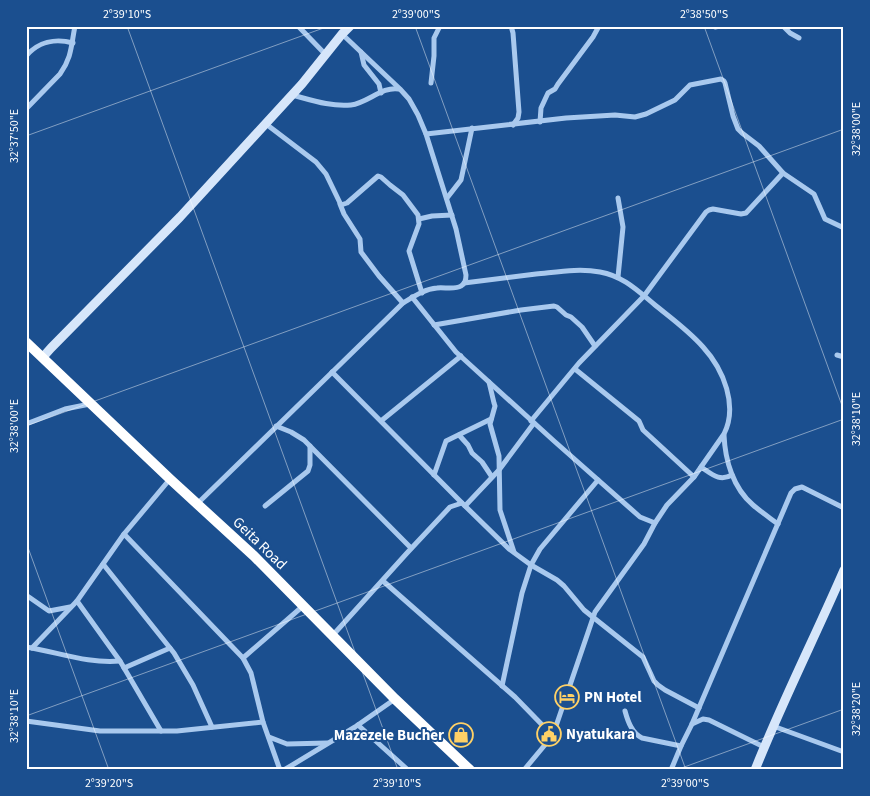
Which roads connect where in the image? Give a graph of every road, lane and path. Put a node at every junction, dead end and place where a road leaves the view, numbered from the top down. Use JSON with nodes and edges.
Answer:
{"nodes":[{"id":1,"x":74,"y":26,"type":"edge"},
{"id":2,"x":298,"y":26,"type":"edge"},
{"id":3,"x":350,"y":26,"type":"edge"},
{"id":4,"x":440,"y":26,"type":"edge"},
{"id":5,"x":511,"y":26,"type":"edge"},
{"id":6,"x":599,"y":26,"type":"edge"},
{"id":7,"x":783,"y":26,"type":"edge"},
{"id":8,"x":342,"y":34,"type":"junction"},
{"id":9,"x":799,"y":38,"type":"dead end"},
{"id":10,"x":73,"y":43,"type":"junction"},
{"id":11,"x":361,"y":52,"type":"junction"},
{"id":12,"x":326,"y":55,"type":"junction"},
{"id":13,"x":26,"y":56,"type":"edge"},
{"id":14,"x":431,"y":83,"type":"dead end"},
{"id":15,"x":400,"y":89,"type":"junction"},
{"id":16,"x":381,"y":93,"type":"junction"},
{"id":17,"x":292,"y":95,"type":"junction"},
{"id":18,"x":26,"y":109,"type":"edge"},
{"id":19,"x":540,"y":122,"type":"junction"},
{"id":20,"x":266,"y":124,"type":"junction"},
{"id":21,"x":513,"y":125,"type":"junction"},
{"id":22,"x":472,"y":128,"type":"junction"},
{"id":23,"x":426,"y":134,"type":"junction"},
{"id":24,"x":783,"y":173,"type":"junction"},
{"id":25,"x":447,"y":198,"type":"junction"},
{"id":26,"x":618,"y":198,"type":"dead end"},
{"id":27,"x":340,"y":203,"type":"junction"},
{"id":28,"x":452,"y":215,"type":"junction"},
{"id":29,"x":419,"y":219,"type":"junction"},
{"id":30,"x":844,"y":228,"type":"edge"},
{"id":31,"x":618,"y":278,"type":"junction"},
{"id":32,"x":464,"y":283,"type":"junction"},
{"id":33,"x":422,"y":293,"type":"junction"},
{"id":34,"x":644,"y":296,"type":"junction"},
{"id":35,"x":412,"y":298,"type":"junction"},
{"id":36,"x":403,"y":303,"type":"junction"},
{"id":37,"x":434,"y":325,"type":"junction"},
{"id":38,"x":26,"y":342,"type":"edge"},
{"id":39,"x":595,"y":346,"type":"junction"},
{"id":40,"x":837,"y":355,"type":"dead end"},
{"id":41,"x":460,"y":356,"type":"junction"},
{"id":42,"x":42,"y":357,"type":"junction"},
{"id":43,"x":844,"y":357,"type":"edge"},
{"id":44,"x":575,"y":369,"type":"junction"},
{"id":45,"x":332,"y":372,"type":"junction"},
{"id":46,"x":489,"y":382,"type":"junction"},
{"id":47,"x":90,"y":404,"type":"junction"},
{"id":48,"x":491,"y":419,"type":"junction"},
{"id":49,"x":381,"y":421,"type":"junction"},
{"id":50,"x":532,"y":422,"type":"junction"},
{"id":51,"x":26,"y":424,"type":"edge"},
{"id":52,"x":276,"y":426,"type":"junction"},
{"id":53,"x":459,"y":434,"type":"junction"},
{"id":54,"x":724,"y":434,"type":"junction"},
{"id":55,"x":310,"y":446,"type":"junction"},
{"id":56,"x":700,"y":467,"type":"junction"},
{"id":57,"x":499,"y":470,"type":"junction"},
{"id":58,"x":434,"y":474,"type":"junction"},
{"id":59,"x":732,"y":475,"type":"junction"},
{"id":60,"x":694,"y":477,"type":"junction"},
{"id":61,"x":492,"y":478,"type":"junction"},
{"id":62,"x":170,"y":479,"type":"junction"},
{"id":63,"x":598,"y":480,"type":"junction"},
{"id":64,"x":197,"y":504,"type":"junction"},
{"id":65,"x":464,"y":505,"type":"junction"},
{"id":66,"x":264,"y":506,"type":"dead end"},
{"id":67,"x":844,"y":508,"type":"edge"},
{"id":68,"x":655,"y":523,"type":"junction"},
{"id":69,"x":778,"y":524,"type":"junction"},
{"id":70,"x":124,"y":534,"type":"junction"},
{"id":71,"x":411,"y":548,"type":"junction"},
{"id":72,"x":514,"y":552,"type":"junction"},
{"id":73,"x":103,"y":564,"type":"junction"},
{"id":74,"x":531,"y":565,"type":"junction"},
{"id":75,"x":844,"y":570,"type":"edge"},
{"id":76,"x":382,"y":581,"type":"junction"},
{"id":77,"x":26,"y":595,"type":"edge"},
{"id":78,"x":77,"y":601,"type":"junction"},
{"id":79,"x":303,"y":606,"type":"junction"},
{"id":80,"x":71,"y":607,"type":"junction"},
{"id":81,"x":593,"y":617,"type":"junction"},
{"id":82,"x":332,"y":636,"type":"junction"},
{"id":83,"x":29,"y":648,"type":"edge"},
{"id":84,"x":170,"y":648,"type":"junction"},
{"id":85,"x":243,"y":658,"type":"junction"},
{"id":86,"x":120,"y":661,"type":"junction"},
{"id":87,"x":124,"y":668,"type":"junction"},
{"id":88,"x":502,"y":686,"type":"junction"},
{"id":89,"x":395,"y":700,"type":"junction"},
{"id":90,"x":698,"y":710,"type":"junction"},
{"id":91,"x":625,"y":711,"type":"dead end"},
{"id":92,"x":706,"y":719,"type":"junction"},
{"id":93,"x":26,"y":721,"type":"edge"},
{"id":94,"x":263,"y":722,"type":"junction"},
{"id":95,"x":692,"y":724,"type":"junction"},
{"id":96,"x":358,"y":725,"type":"junction"},
{"id":97,"x":772,"y":726,"type":"junction"},
{"id":98,"x":212,"y":727,"type":"junction"},
{"id":99,"x":162,"y":732,"type":"junction"},
{"id":100,"x":552,"y":735,"type":"junction"},
{"id":101,"x":269,"y":737,"type":"junction"},
{"id":102,"x":328,"y":743,"type":"junction"},
{"id":103,"x":681,"y":746,"type":"junction"},
{"id":104,"x":764,"y":748,"type":"junction"},
{"id":105,"x":844,"y":752,"type":"edge"},
{"id":106,"x":468,"y":769,"type":"edge"},
{"id":107,"x":280,"y":770,"type":"edge"},
{"id":108,"x":284,"y":770,"type":"edge"},
{"id":109,"x":408,"y":770,"type":"edge"},
{"id":110,"x":524,"y":770,"type":"edge"},
{"id":111,"x":671,"y":770,"type":"edge"},
{"id":112,"x":755,"y":770,"type":"edge"}],
"edges":[{"from":1,"to":10,"type":"street"},
{"from":2,"to":12,"type":"street"},
{"from":3,"to":8,"type":"street"},
{"from":4,"to":14,"type":"street"},
{"from":5,"to":21,"type":"street"},
{"from":6,"to":19,"type":"street"},
{"from":7,"to":9,"type":"street"},
{"from":8,"to":11,"type":"street"},
{"from":8,"to":12,"type":"street"},
{"from":10,"to":13,"type":"street"},
{"from":10,"to":18,"type":"street"},
{"from":11,"to":15,"type":"street"},
{"from":11,"to":16,"type":"street"},
{"from":12,"to":17,"type":"street"},
{"from":15,"to":16,"type":"street"},
{"from":15,"to":23,"type":"street"},
{"from":16,"to":17,"type":"street"},
{"from":17,"to":20,"type":"street"},
{"from":19,"to":21,"type":"street"},
{"from":19,"to":24,"type":"street"},
{"from":20,"to":27,"type":"street"},
{"from":20,"to":42,"type":"street"},
{"from":21,"to":22,"type":"street"},
{"from":22,"to":23,"type":"street"},
{"from":22,"to":25,"type":"street"},
{"from":23,"to":25,"type":"street"},
{"from":24,"to":30,"type":"street"},
{"from":24,"to":34,"type":"street"},
{"from":25,"to":28,"type":"street"},
{"from":26,"to":31,"type":"street"},
{"from":27,"to":29,"type":"street"},
{"from":27,"to":36,"type":"street"},
{"from":28,"to":29,"type":"street"},
{"from":28,"to":32,"type":"street"},
{"from":29,"to":33,"type":"street"},
{"from":31,"to":32,"type":"street"},
{"from":31,"to":34,"type":"street"},
{"from":32,"to":33,"type":"street"},
{"from":33,"to":35,"type":"street"},
{"from":34,"to":39,"type":"street"},
{"from":34,"to":54,"type":"street"},
{"from":35,"to":36,"type":"street"},
{"from":35,"to":37,"type":"street"},
{"from":36,"to":45,"type":"street"},
{"from":37,"to":39,"type":"street"},
{"from":37,"to":41,"type":"street"},
{"from":38,"to":42,"type":"highway","name":"Geita Road"},
{"from":39,"to":44,"type":"street"},
{"from":40,"to":43,"type":"street"},
{"from":41,"to":46,"type":"street"},
{"from":41,"to":49,"type":"street"},
{"from":42,"to":47,"type":"highway","name":"Geita Road"},
{"from":44,"to":50,"type":"street"},
{"from":44,"to":60,"type":"street"},
{"from":45,"to":49,"type":"street"},
{"from":45,"to":52,"type":"street"},
{"from":46,"to":48,"type":"street"},
{"from":46,"to":50,"type":"street"},
{"from":47,"to":51,"type":"street"},
{"from":47,"to":62,"type":"highway","name":"Geita Road"},
{"from":48,"to":53,"type":"street"},
{"from":48,"to":57,"type":"street"},
{"from":49,"to":58,"type":"street"},
{"from":50,"to":57,"type":"street"},
{"from":50,"to":63,"type":"street"},
{"from":52,"to":55,"type":"street"},
{"from":52,"to":64,"type":"street"},
{"from":53,"to":58,"type":"street"},
{"from":53,"to":61,"type":"street"},
{"from":54,"to":56,"type":"street"},
{"from":54,"to":59,"type":"street"},
{"from":55,"to":66,"type":"street"},
{"from":55,"to":71,"type":"street"},
{"from":56,"to":59,"type":"street"},
{"from":56,"to":60,"type":"street"},
{"from":57,"to":61,"type":"street"},
{"from":57,"to":72,"type":"street"},
{"from":58,"to":65,"type":"street"},
{"from":59,"to":69,"type":"street"},
{"from":60,"to":68,"type":"street"},
{"from":61,"to":65,"type":"street"},
{"from":62,"to":64,"type":"highway","name":"Geita Road"},
{"from":62,"to":70,"type":"street"},
{"from":63,"to":68,"type":"street"},
{"from":63,"to":74,"type":"street"},
{"from":64,"to":79,"type":"highway","name":"Geita Road"},
{"from":65,"to":71,"type":"street"},
{"from":65,"to":72,"type":"street"},
{"from":67,"to":69,"type":"street"},
{"from":68,"to":81,"type":"street"},
{"from":69,"to":90,"type":"street"},
{"from":70,"to":73,"type":"street"},
{"from":70,"to":85,"type":"street"},
{"from":71,"to":76,"type":"street"},
{"from":72,"to":74,"type":"street"},
{"from":73,"to":78,"type":"street"},
{"from":73,"to":84,"type":"street"},
{"from":74,"to":81,"type":"street"},
{"from":74,"to":88,"type":"street"},
{"from":75,"to":97,"type":"street"},
{"from":76,"to":82,"type":"street"},
{"from":76,"to":88,"type":"street"},
{"from":77,"to":80,"type":"street"},
{"from":78,"to":80,"type":"street"},
{"from":78,"to":86,"type":"street"},
{"from":79,"to":82,"type":"highway","name":"Geita Road"},
{"from":79,"to":85,"type":"street"},
{"from":80,"to":83,"type":"street"},
{"from":81,"to":90,"type":"street"},
{"from":81,"to":100,"type":"street"},
{"from":82,"to":89,"type":"highway","name":"Geita Road"},
{"from":83,"to":86,"type":"street"},
{"from":84,"to":87,"type":"street"},
{"from":84,"to":98,"type":"street"},
{"from":85,"to":94,"type":"street"},
{"from":86,"to":87,"type":"street"},
{"from":87,"to":99,"type":"street"},
{"from":88,"to":100,"type":"street"},
{"from":89,"to":96,"type":"street"},
{"from":89,"to":106,"type":"highway","name":"Geita Road"},
{"from":90,"to":92,"type":"street"},
{"from":90,"to":95,"type":"street"},
{"from":91,"to":103,"type":"street"},
{"from":92,"to":95,"type":"street"},
{"from":92,"to":104,"type":"street"},
{"from":93,"to":99,"type":"street"},
{"from":94,"to":98,"type":"street"},
{"from":94,"to":101,"type":"street"},
{"from":95,"to":103,"type":"street"},
{"from":96,"to":102,"type":"street"},
{"from":96,"to":109,"type":"street"},
{"from":97,"to":104,"type":"street"},
{"from":97,"to":105,"type":"street"},
{"from":98,"to":99,"type":"street"},
{"from":100,"to":110,"type":"street"},
{"from":101,"to":102,"type":"street"},
{"from":101,"to":107,"type":"street"},
{"from":102,"to":108,"type":"street"},
{"from":103,"to":111,"type":"street"},
{"from":104,"to":112,"type":"street"}]}
